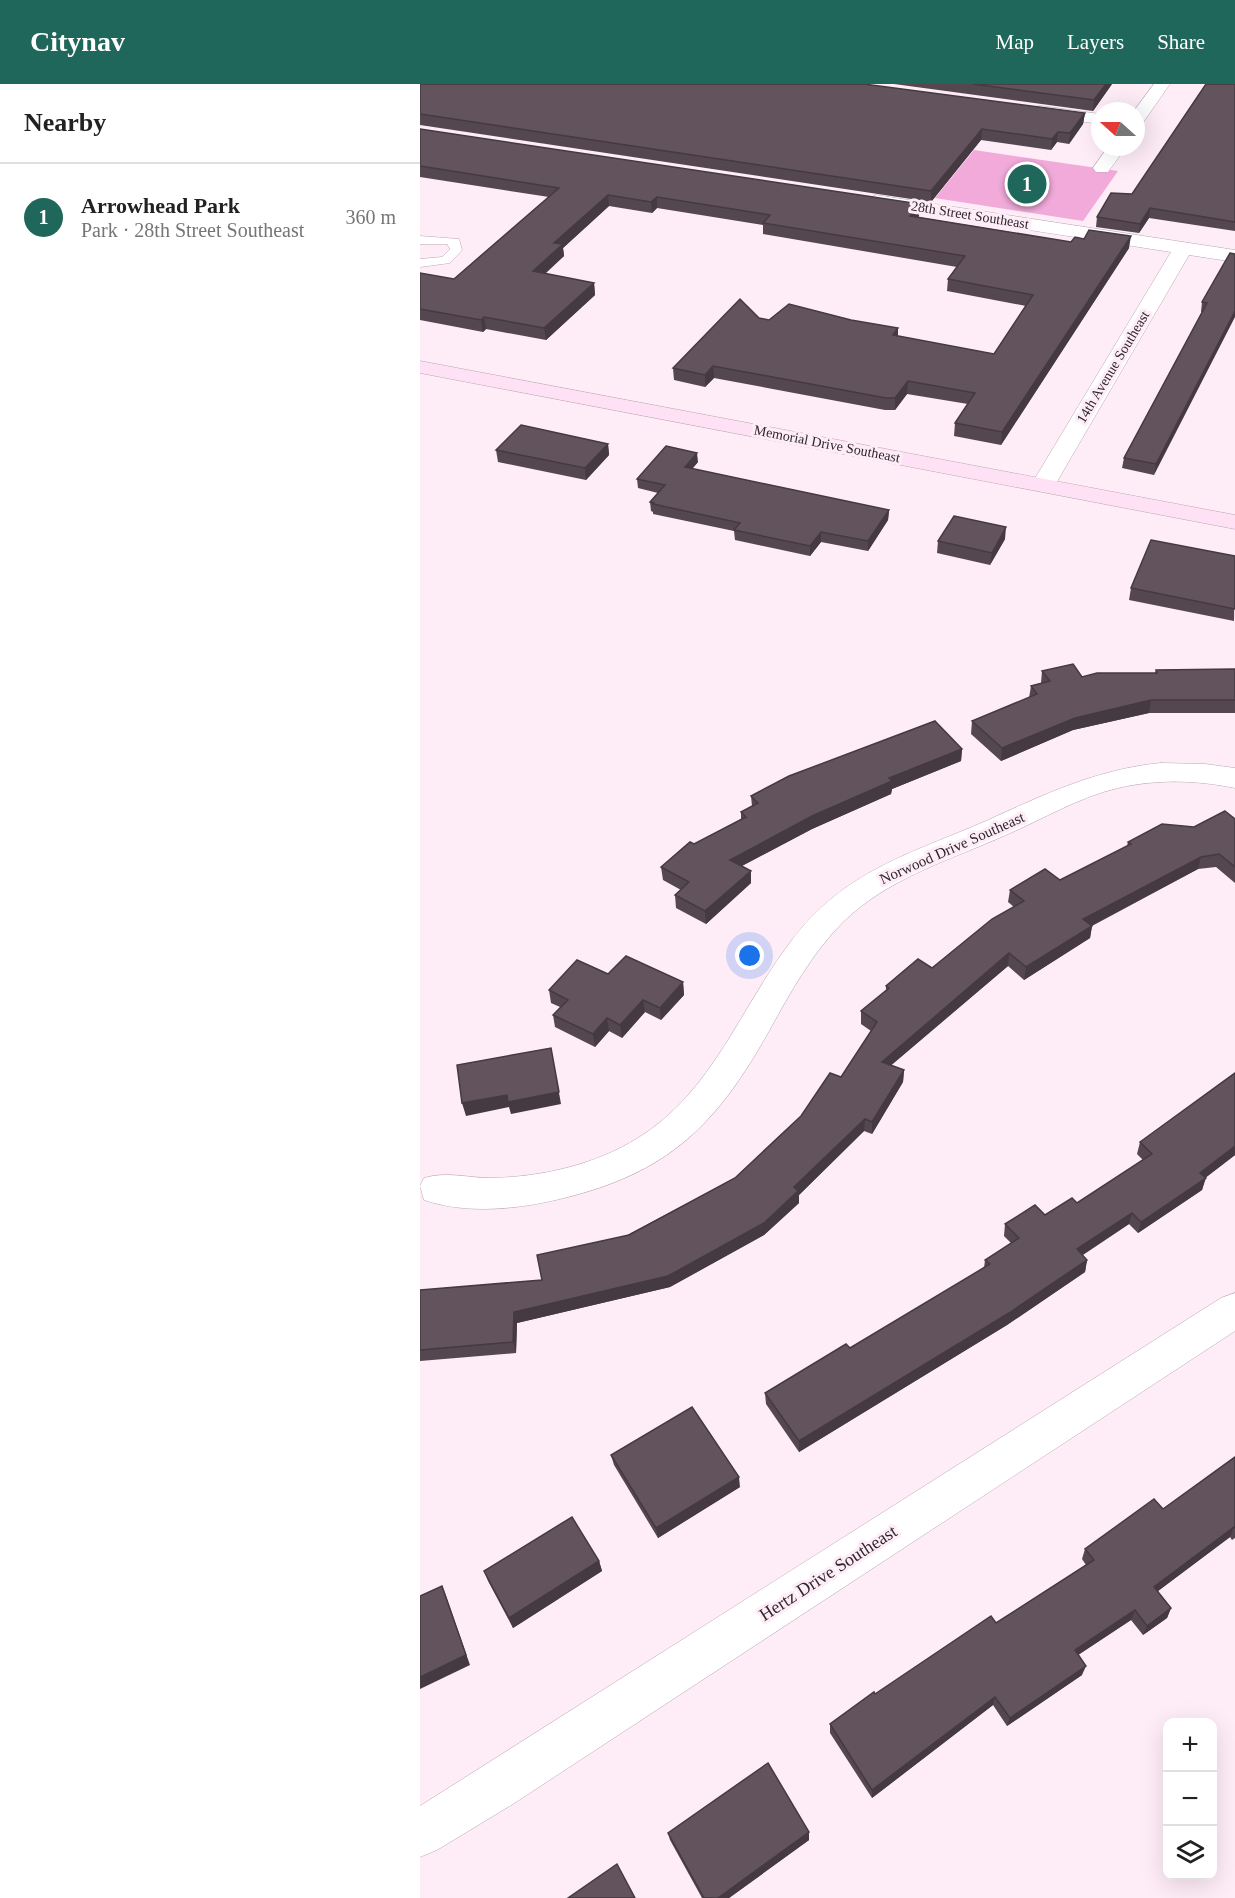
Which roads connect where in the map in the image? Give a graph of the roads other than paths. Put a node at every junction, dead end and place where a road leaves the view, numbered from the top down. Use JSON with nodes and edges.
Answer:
{"nodes":[{"id":1,"x":1162,"y":84,"type":"edge"},
{"id":2,"x":1145,"y":108,"type":"edge"},
{"id":3,"x":1029,"y":110,"type":"edge"},
{"id":4,"x":1091,"y":118,"type":"edge"},
{"id":5,"x":1111,"y":156,"type":"edge"},
{"id":6,"x":1102,"y":168,"type":"dead end"},
{"id":7,"x":857,"y":198,"type":"edge"},
{"id":8,"x":420,"y":240,"type":"edge"},
{"id":9,"x":1183,"y":248,"type":"junction"},
{"id":10,"x":1235,"y":256,"type":"edge"},
{"id":11,"x":420,"y":263,"type":"edge"},
{"id":12,"x":420,"y":367,"type":"edge"},
{"id":13,"x":1043,"y":485,"type":"junction"},
{"id":14,"x":1235,"y":522,"type":"edge"},
{"id":15,"x":1235,"y":778,"type":"edge"},
{"id":16,"x":437,"y":1189,"type":"dead end"},
{"id":17,"x":1235,"y":1310,"type":"edge"},
{"id":18,"x":420,"y":1833,"type":"edge"}],
"edges":[{"from":1,"to":2,"type":"street"},
{"from":3,"to":4,"type":"street"},
{"from":5,"to":6,"type":"street"},
{"from":7,"to":9,"type":"street","name":"28th Street Southeast"},
{"from":8,"to":11,"type":"lane"},
{"from":9,"to":10,"type":"street","name":"28th Street Southeast"},
{"from":9,"to":13,"type":"street","name":"14th Avenue Southeast"},
{"from":12,"to":13,"type":"street","name":"Memorial Drive Southeast"},
{"from":13,"to":14,"type":"street","name":"Memorial Drive Southeast"},
{"from":15,"to":16,"type":"street","name":"Norwood Drive Southeast"},
{"from":17,"to":18,"type":"street","name":"Hertz Drive Southeast"}]}
